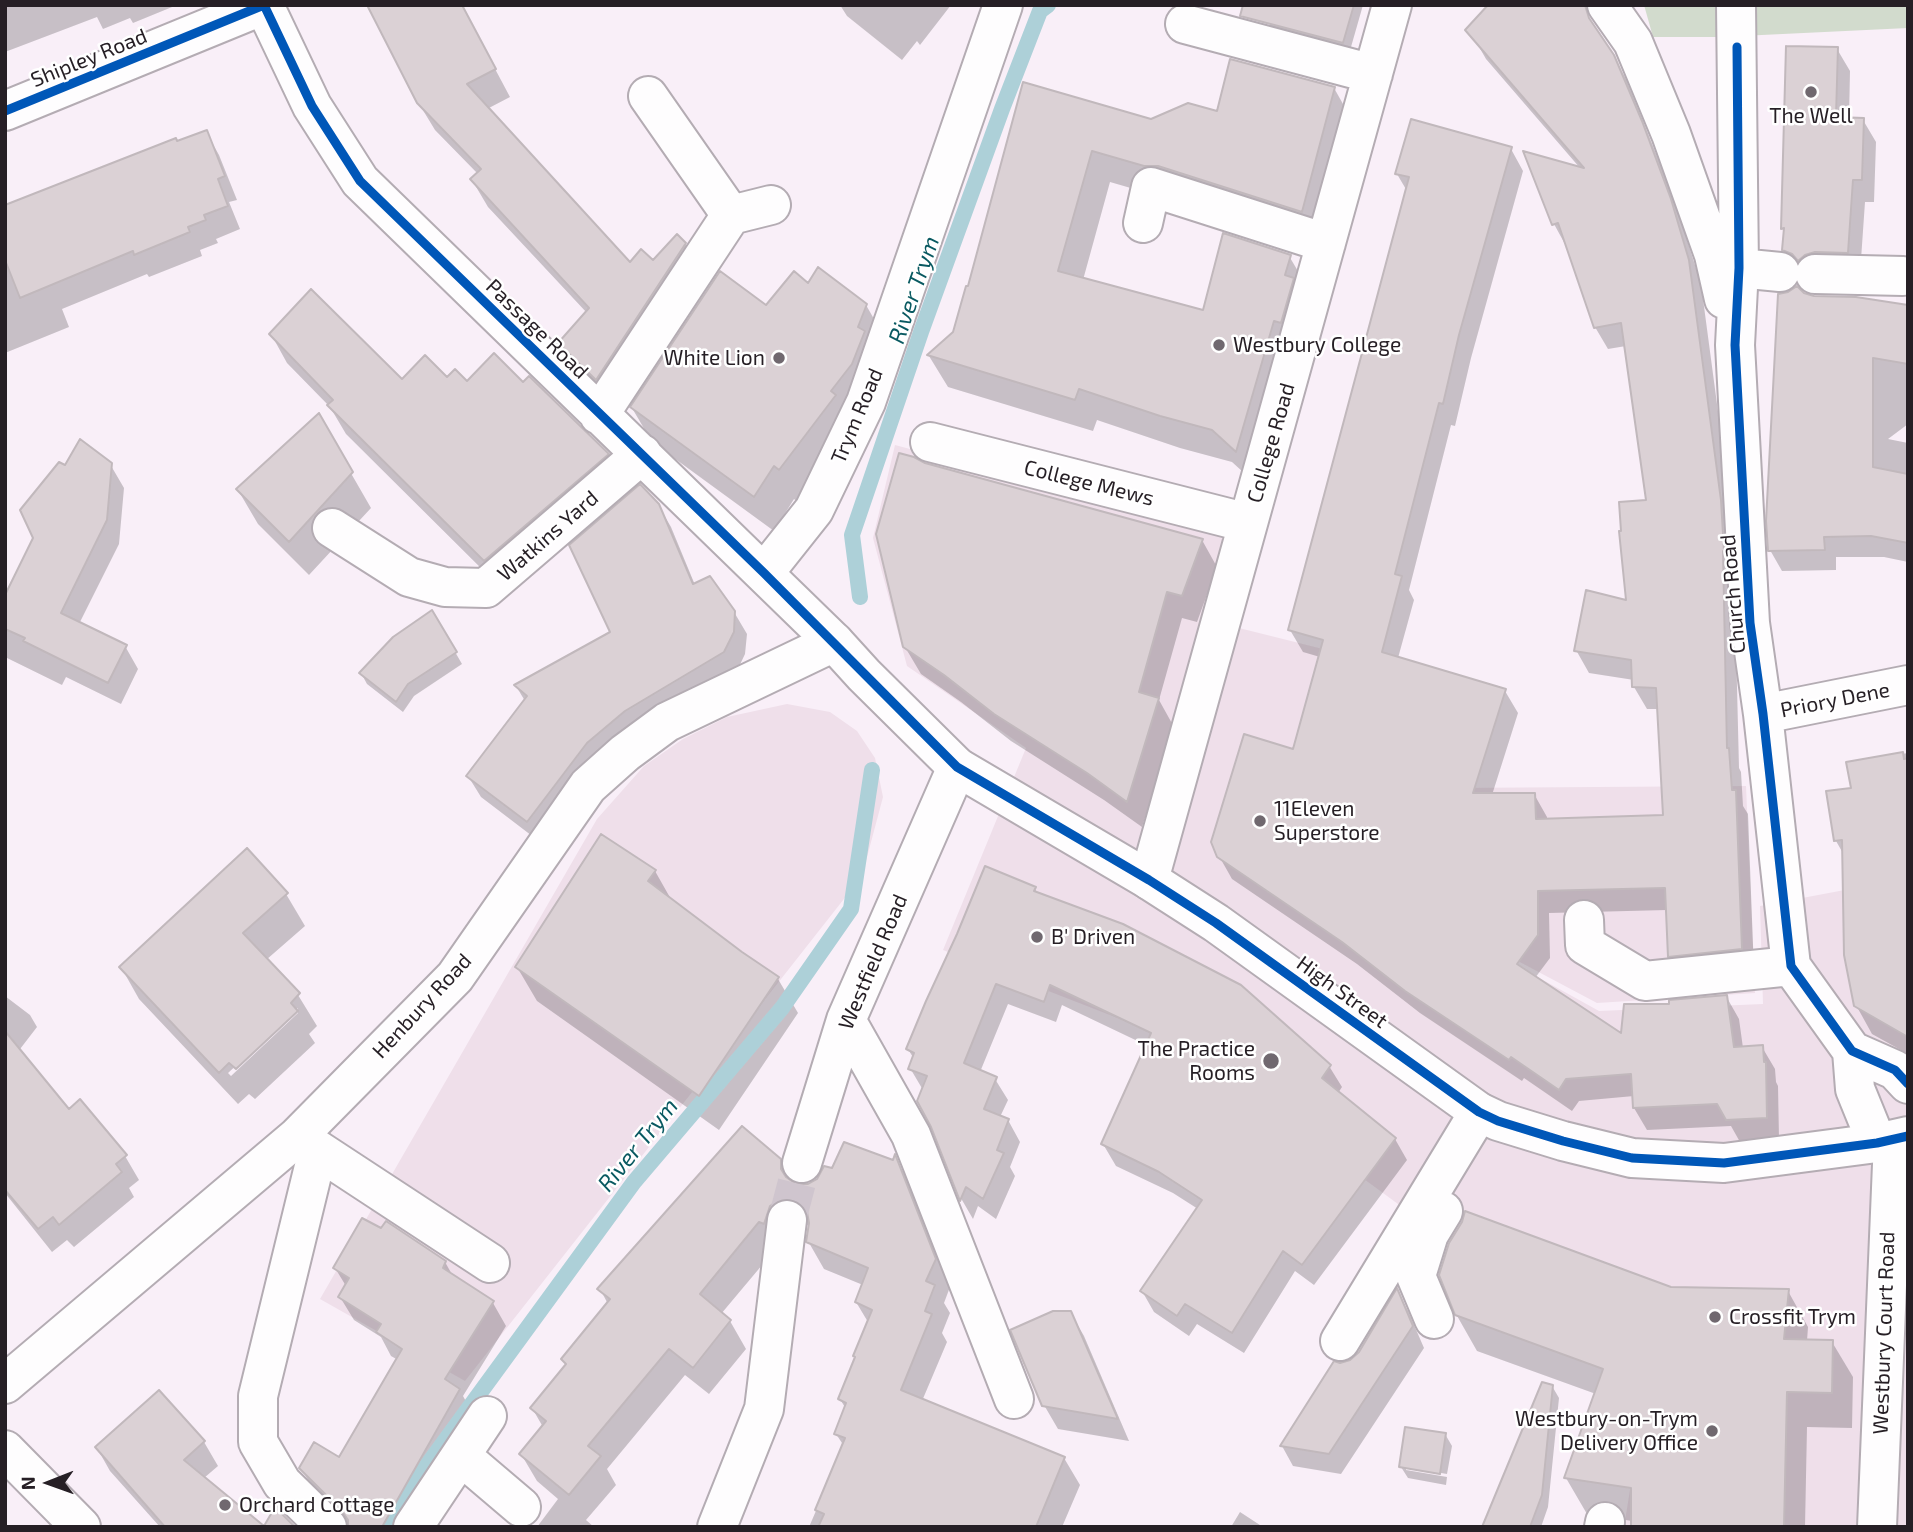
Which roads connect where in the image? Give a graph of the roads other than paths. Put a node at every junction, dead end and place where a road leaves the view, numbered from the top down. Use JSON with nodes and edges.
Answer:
{"nodes":[{"id":1,"x":264,"y":5,"type":"edge"},
{"id":2,"x":1003,"y":5,"type":"edge"},
{"id":3,"x":1392,"y":5,"type":"edge"},
{"id":4,"x":1607,"y":5,"type":"edge"},
{"id":5,"x":1736,"y":5,"type":"edge"},
{"id":6,"x":1185,"y":24,"type":"dead end"},
{"id":7,"x":1373,"y":74,"type":"junction"},
{"id":8,"x":648,"y":96,"type":"dead end"},
{"id":9,"x":5,"y":111,"type":"edge"},
{"id":10,"x":771,"y":205,"type":"dead end"},
{"id":11,"x":731,"y":215,"type":"junction"},
{"id":12,"x":1143,"y":223,"type":"dead end"},
{"id":13,"x":1326,"y":243,"type":"junction"},
{"id":14,"x":1739,"y":268,"type":"junction"},
{"id":15,"x":1903,"y":276,"type":"dead end"},
{"id":16,"x":1735,"y":345,"type":"junction"},
{"id":17,"x":599,"y":415,"type":"junction"},
{"id":18,"x":930,"y":442,"type":"dead end"},
{"id":19,"x":642,"y":454,"type":"junction"},
{"id":20,"x":1248,"y":523,"type":"junction"},
{"id":21,"x":332,"y":528,"type":"dead end"},
{"id":22,"x":764,"y":573,"type":"junction"},
{"id":23,"x":834,"y":642,"type":"junction"},
{"id":24,"x":1908,"y":685,"type":"edge"},
{"id":25,"x":1763,"y":714,"type":"junction"},
{"id":26,"x":957,"y":767,"type":"junction"},
{"id":27,"x":1149,"y":880,"type":"junction"},
{"id":28,"x":1584,"y":920,"type":"dead end"},
{"id":29,"x":1791,"y":967,"type":"junction"},
{"id":30,"x":846,"y":1020,"type":"junction"},
{"id":31,"x":1852,"y":1052,"type":"junction"},
{"id":32,"x":1908,"y":1084,"type":"edge"},
{"id":33,"x":1489,"y":1116,"type":"junction"},
{"id":34,"x":1893,"y":1140,"type":"edge"},
{"id":35,"x":308,"y":1143,"type":"junction"},
{"id":36,"x":802,"y":1163,"type":"tunnel mouth"},
{"id":37,"x":787,"y":1220,"type":"tunnel mouth"},
{"id":38,"x":490,"y":1263,"type":"dead end"},
{"id":39,"x":1434,"y":1319,"type":"dead end"},
{"id":40,"x":1340,"y":1341,"type":"dead end"},
{"id":41,"x":5,"y":1384,"type":"edge"},
{"id":42,"x":1014,"y":1399,"type":"dead end"},
{"id":43,"x":487,"y":1416,"type":"dead end"},
{"id":44,"x":5,"y":1450,"type":"edge"},
{"id":45,"x":461,"y":1456,"type":"junction"},
{"id":46,"x":521,"y":1507,"type":"dead end"},
{"id":47,"x":81,"y":1527,"type":"edge"},
{"id":48,"x":327,"y":1527,"type":"edge"},
{"id":49,"x":413,"y":1527,"type":"edge"},
{"id":50,"x":718,"y":1527,"type":"edge"},
{"id":51,"x":1877,"y":1527,"type":"edge"}],
"edges":[{"from":1,"to":9,"type":"street","name":"Shipley Road"},
{"from":1,"to":17,"type":"street","name":"Passage Road"},
{"from":2,"to":22,"type":"street","name":"Trym Road"},
{"from":3,"to":7,"type":"street","name":"College Road"},
{"from":4,"to":16,"type":"street","name":"Church Road"},
{"from":5,"to":14,"type":"street","name":"Church Road"},
{"from":6,"to":7,"type":"street"},
{"from":7,"to":13,"type":"street","name":"College Road"},
{"from":8,"to":11,"type":"street"},
{"from":10,"to":11,"type":"street"},
{"from":11,"to":17,"type":"street"},
{"from":12,"to":13,"type":"street"},
{"from":13,"to":20,"type":"street","name":"College Road"},
{"from":14,"to":15,"type":"street"},
{"from":14,"to":16,"type":"street","name":"Church Road"},
{"from":16,"to":25,"type":"street","name":"Church Road"},
{"from":17,"to":19,"type":"street","name":"Passage Road"},
{"from":18,"to":20,"type":"street","name":"College Mews"},
{"from":19,"to":21,"type":"street","name":"Watkins Yard"},
{"from":19,"to":22,"type":"street","name":"Passage Road"},
{"from":20,"to":27,"type":"street","name":"College Road"},
{"from":22,"to":23,"type":"street","name":"Passage Road"},
{"from":23,"to":26,"type":"street","name":"High Street"},
{"from":23,"to":35,"type":"street","name":"Henbury Road"},
{"from":24,"to":25,"type":"street","name":"Priory Dene"},
{"from":25,"to":29,"type":"street","name":"Church Road"},
{"from":26,"to":27,"type":"street","name":"High Street"},
{"from":26,"to":30,"type":"street","name":"Westfield Road"},
{"from":27,"to":33,"type":"street","name":"High Street"},
{"from":28,"to":29,"type":"street"},
{"from":29,"to":31,"type":"street","name":"Church Road"},
{"from":30,"to":36,"type":"street","name":"Westfield Road"},
{"from":30,"to":42,"type":"street"},
{"from":31,"to":32,"type":"street"},
{"from":31,"to":34,"type":"street"},
{"from":33,"to":34,"type":"street","name":"High Street"},
{"from":33,"to":39,"type":"street"},
{"from":33,"to":40,"type":"street"},
{"from":34,"to":51,"type":"street","name":"Westbury Court Road"},
{"from":35,"to":38,"type":"street"},
{"from":35,"to":41,"type":"street","name":"Henbury Road"},
{"from":35,"to":48,"type":"street"},
{"from":37,"to":50,"type":"street"},
{"from":43,"to":45,"type":"street"},
{"from":44,"to":47,"type":"street"},
{"from":45,"to":46,"type":"street"},
{"from":45,"to":49,"type":"street"}]}
